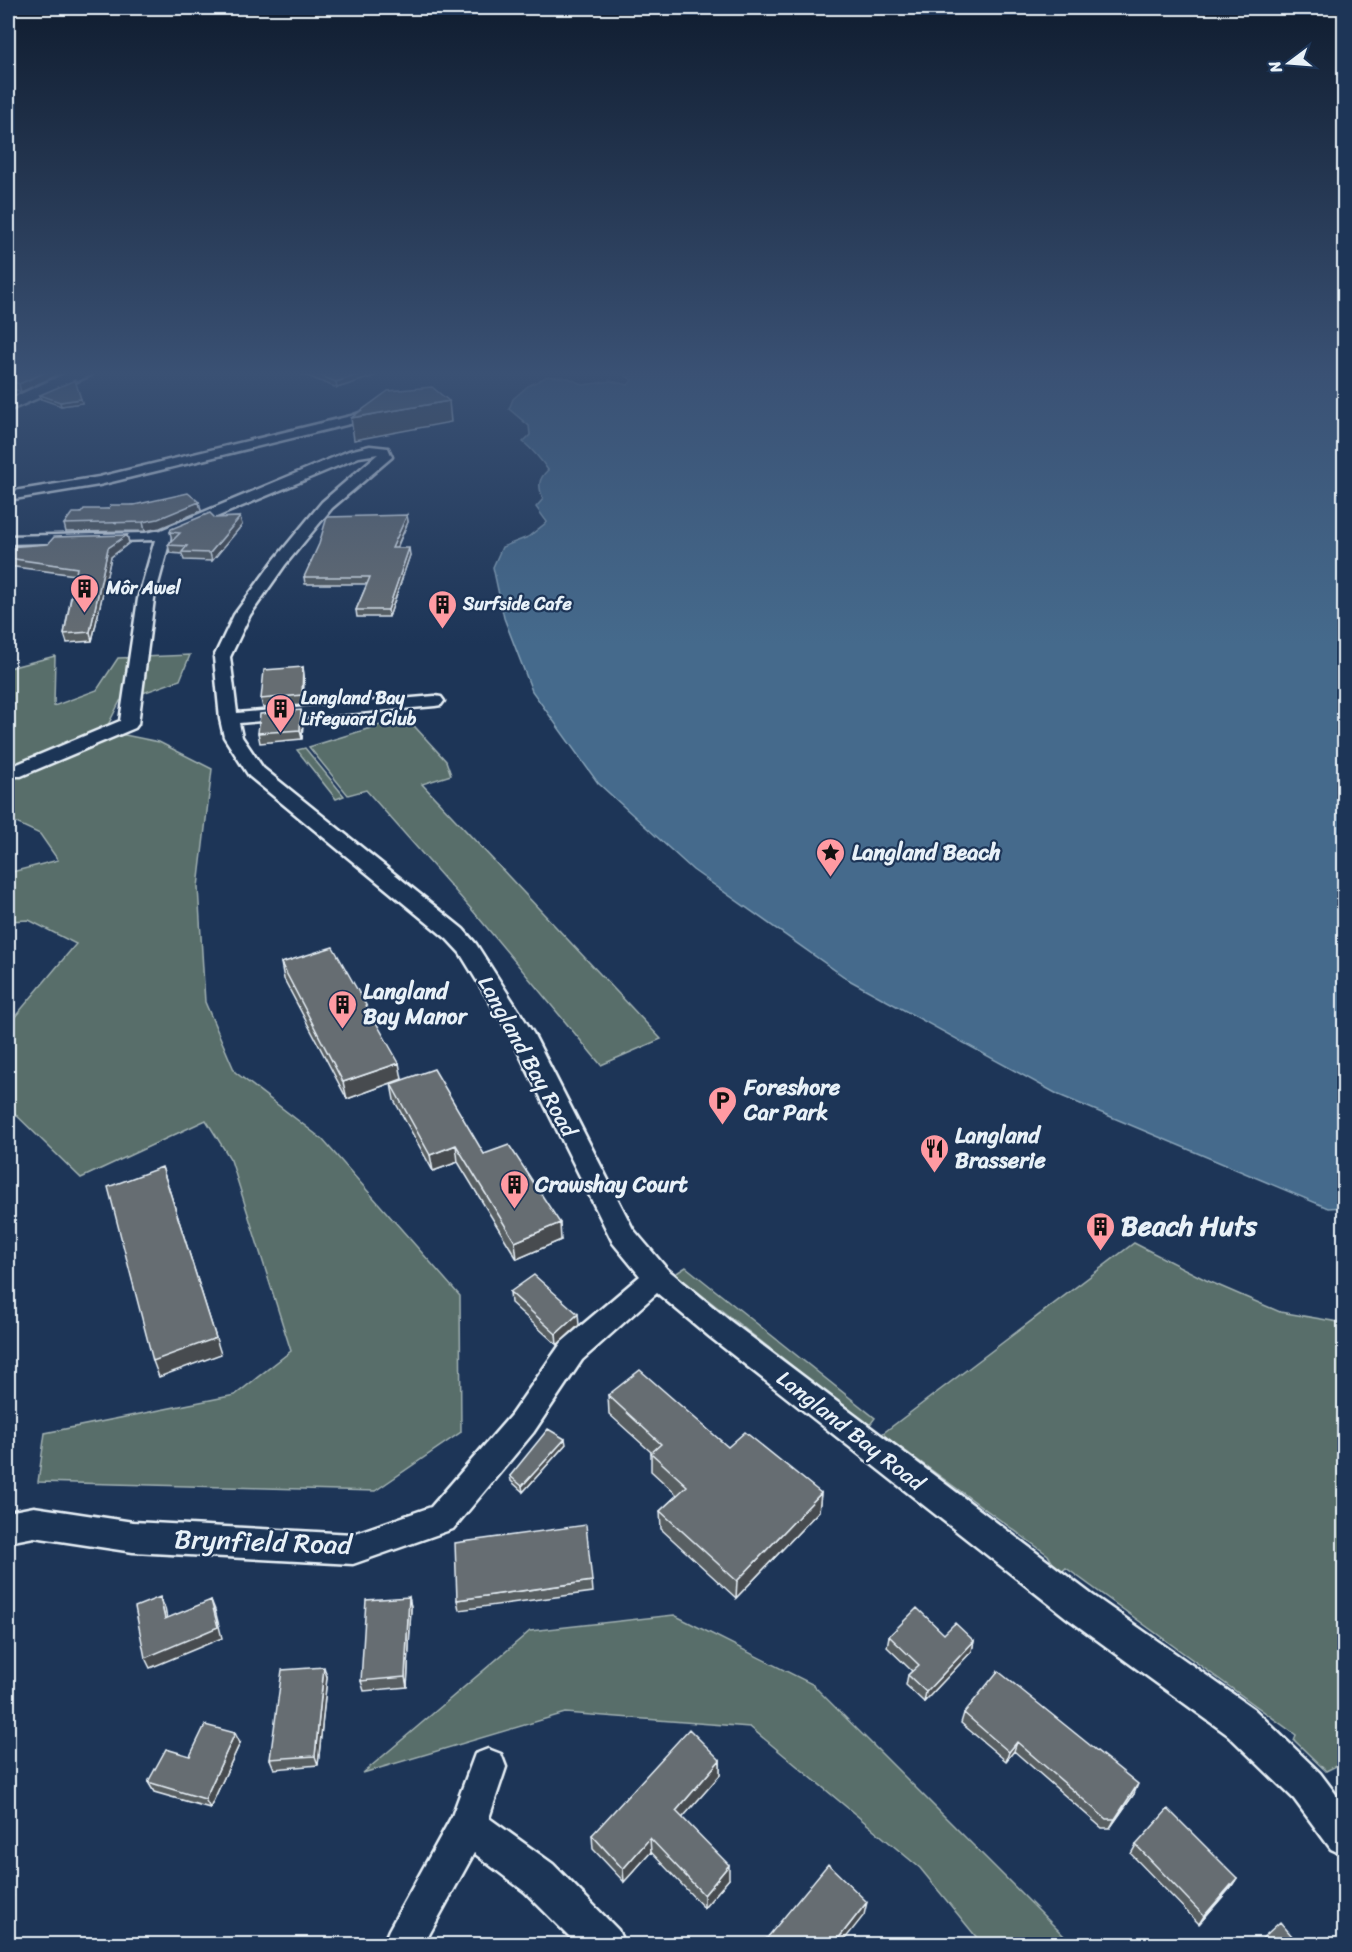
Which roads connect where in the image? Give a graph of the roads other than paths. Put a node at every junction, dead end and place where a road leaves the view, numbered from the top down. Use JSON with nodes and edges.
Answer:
{"nodes":[{"id":1,"x":177,"y":462,"type":"edge"},
{"id":2,"x":335,"y":462,"type":"edge"},
{"id":3,"x":379,"y":462,"type":"edge"},
{"id":4,"x":8,"y":496,"type":"edge"},
{"id":5,"x":164,"y":534,"type":"junction"},
{"id":6,"x":8,"y":540,"type":"edge"},
{"id":7,"x":435,"y":700,"type":"dead end"},
{"id":8,"x":229,"y":719,"type":"junction"},
{"id":9,"x":15,"y":772,"type":"dead end"},
{"id":10,"x":657,"y":1277,"type":"junction"},
{"id":11,"x":8,"y":1527,"type":"edge"},
{"id":12,"x":488,"y":1767,"type":"dead end"},
{"id":13,"x":468,"y":1825,"type":"junction"},
{"id":14,"x":1344,"y":1836,"type":"edge"},
{"id":15,"x":403,"y":1944,"type":"edge"},
{"id":16,"x":604,"y":1944,"type":"edge"}],
"edges":[{"from":1,"to":4,"type":"street"},
{"from":2,"to":5,"type":"street","name":"Langland Bay Road"},
{"from":3,"to":8,"type":"street","name":"Langland Bay Road"},
{"from":5,"to":6,"type":"street","name":"Langland Bay Road"},
{"from":5,"to":9,"type":"street"},
{"from":7,"to":8,"type":"street"},
{"from":8,"to":10,"type":"street","name":"Langland Bay Road"},
{"from":10,"to":11,"type":"street","name":"Brynfield Road"},
{"from":10,"to":14,"type":"street","name":"Langland Bay Road"},
{"from":12,"to":13,"type":"street"},
{"from":13,"to":15,"type":"street"},
{"from":13,"to":16,"type":"street"}]}
